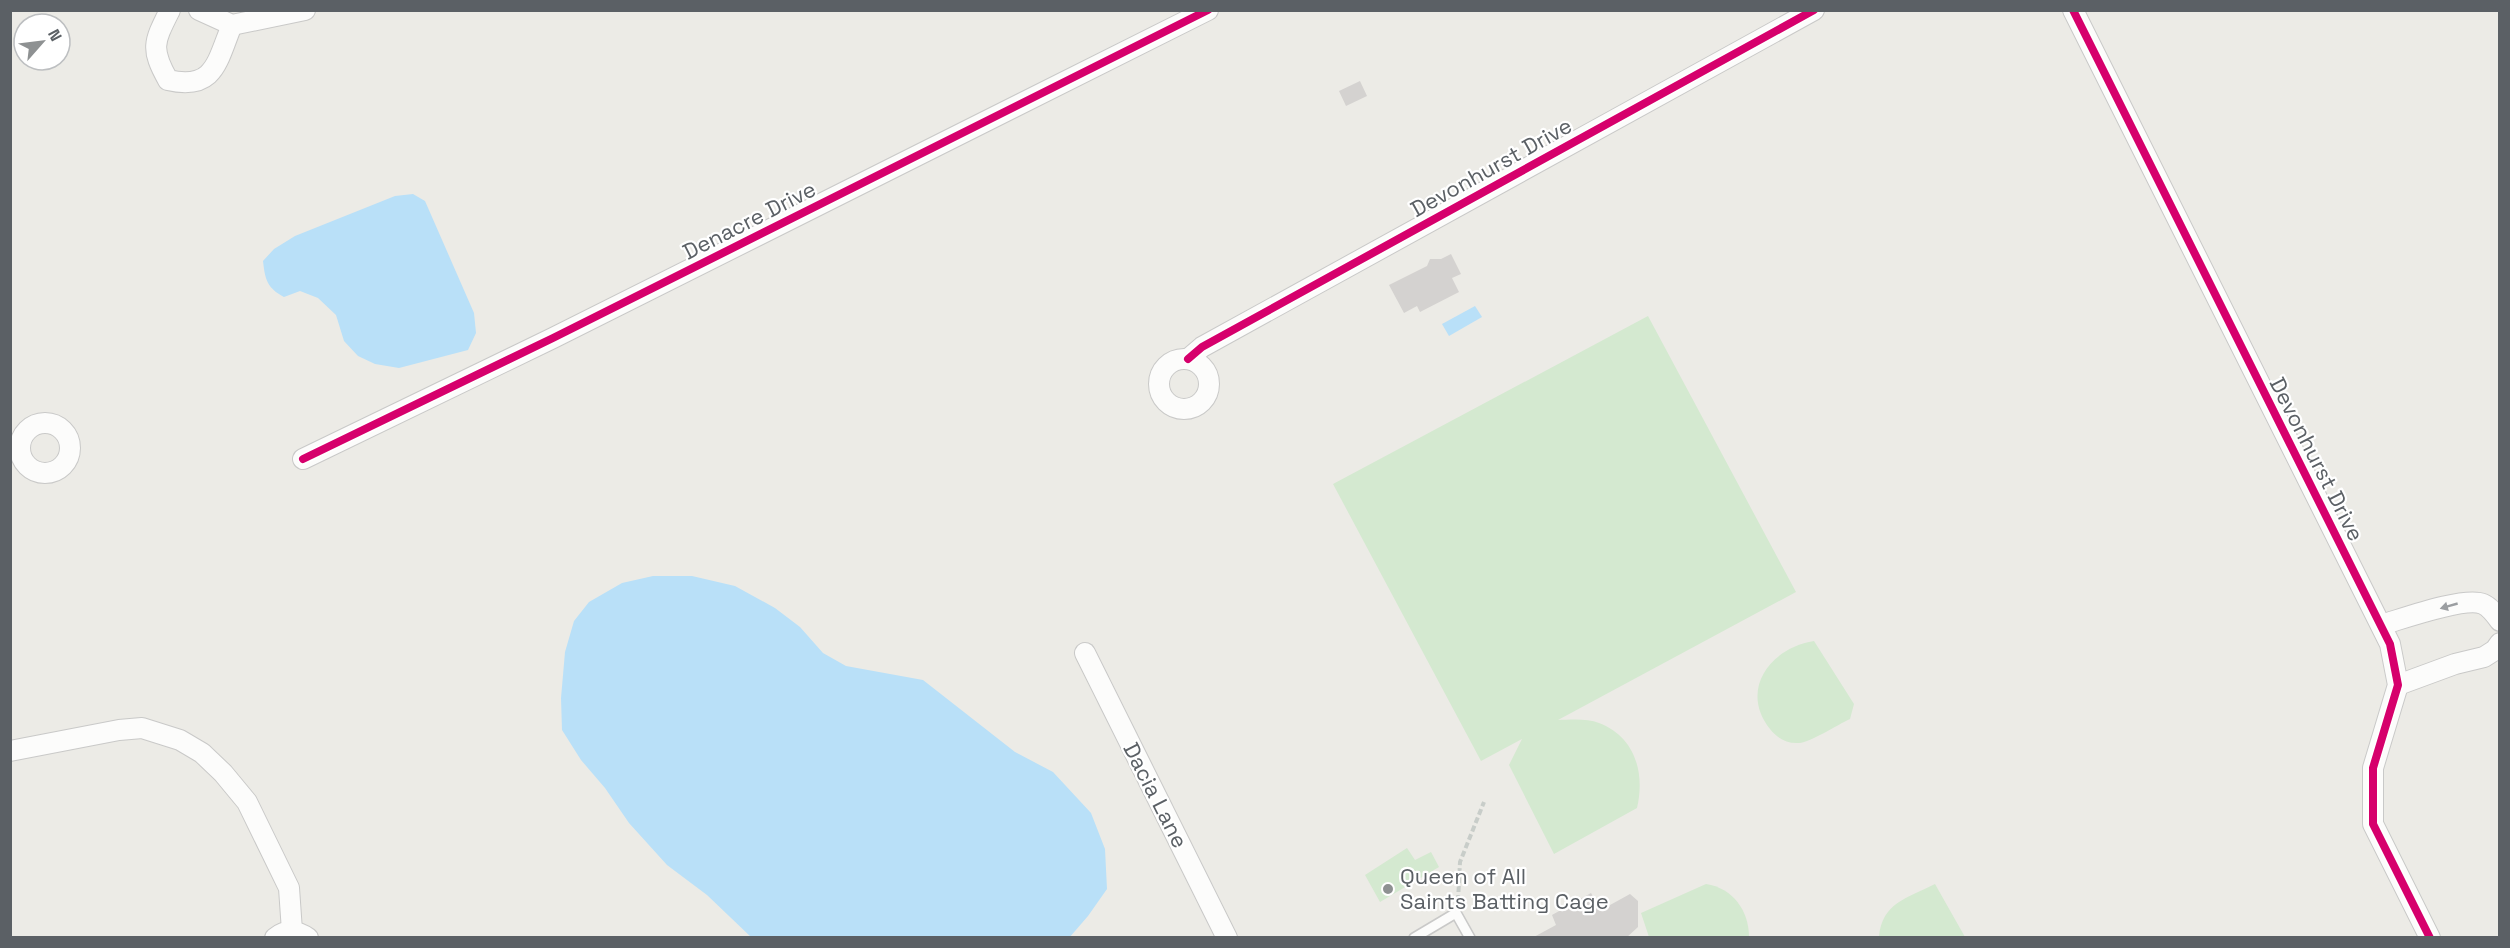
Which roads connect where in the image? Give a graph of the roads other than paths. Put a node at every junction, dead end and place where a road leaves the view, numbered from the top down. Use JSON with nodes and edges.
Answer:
{"nodes":[{"id":1,"x":170,"y":10,"type":"edge"},
{"id":2,"x":199,"y":10,"type":"edge"},
{"id":3,"x":305,"y":10,"type":"edge"},
{"id":4,"x":1208,"y":10,"type":"edge"},
{"id":5,"x":1814,"y":10,"type":"edge"},
{"id":6,"x":2073,"y":10,"type":"edge"},
{"id":7,"x":232,"y":25,"type":"junction"},
{"id":8,"x":1188,"y":359,"type":"dead end"},
{"id":9,"x":303,"y":459,"type":"dead end"},
{"id":10,"x":2499,"y":621,"type":"edge"},
{"id":11,"x":2381,"y":625,"type":"junction"},
{"id":12,"x":2499,"y":643,"type":"edge"},
{"id":13,"x":1085,"y":653,"type":"dead end"},
{"id":14,"x":2398,"y":685,"type":"junction"},
{"id":15,"x":10,"y":751,"type":"edge"},
{"id":16,"x":292,"y":935,"type":"edge"},
{"id":17,"x":1227,"y":938,"type":"edge"},
{"id":18,"x":1414,"y":938,"type":"edge"},
{"id":19,"x":1470,"y":938,"type":"edge"},
{"id":20,"x":2430,"y":938,"type":"edge"}],
"edges":[{"from":1,"to":7,"type":"street"},
{"from":2,"to":7,"type":"street"},
{"from":3,"to":7,"type":"street"},
{"from":4,"to":9,"type":"street","name":"Denacre Drive"},
{"from":5,"to":8,"type":"street","name":"Devonhurst Drive"},
{"from":6,"to":11,"type":"street","name":"Devonhurst Drive"},
{"from":10,"to":11,"type":"street","one_way":true},
{"from":11,"to":14,"type":"street","name":"Devonhurst Drive"},
{"from":12,"to":14,"type":"street"},
{"from":13,"to":17,"type":"street","name":"Dacia Lane"},
{"from":14,"to":20,"type":"street","name":"Devonhurst Drive"},
{"from":15,"to":16,"type":"street"},
{"from":18,"to":19,"type":"lane"}]}
